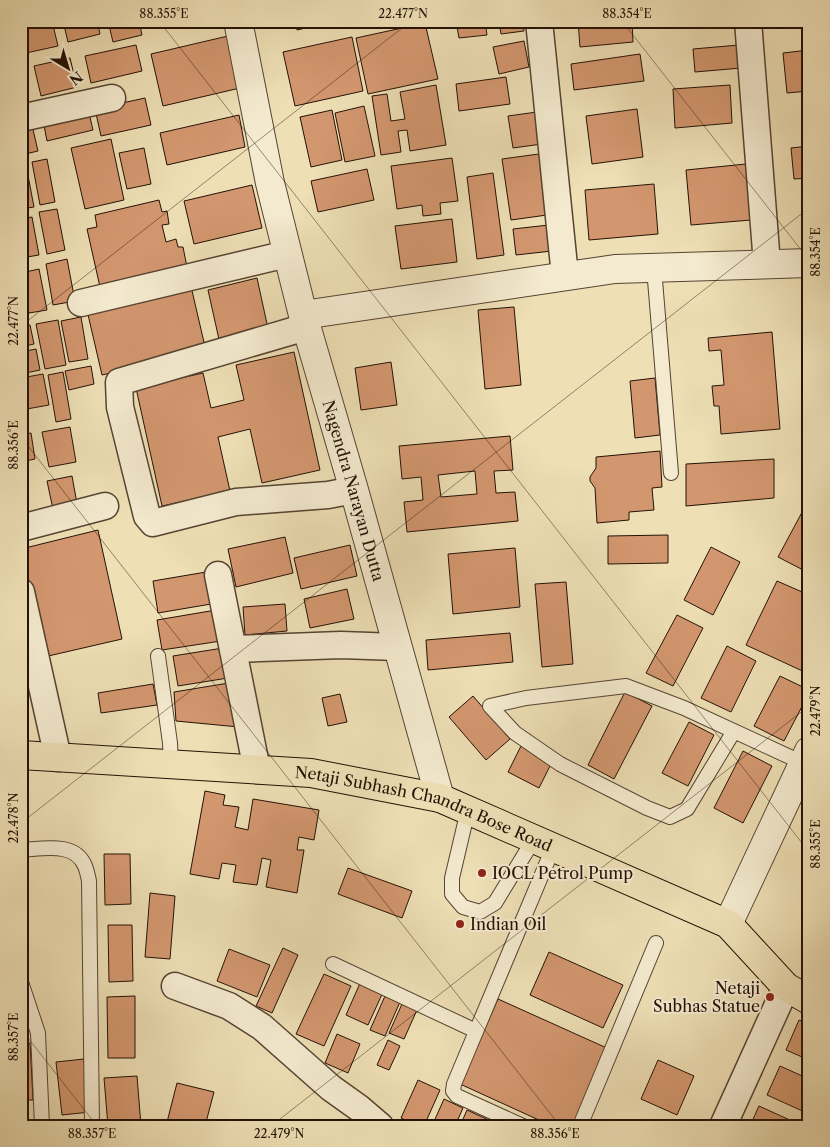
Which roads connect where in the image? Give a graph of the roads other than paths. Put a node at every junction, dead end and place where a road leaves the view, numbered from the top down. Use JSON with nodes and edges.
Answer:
{"nodes":[{"id":1,"x":238,"y":21,"type":"edge"},
{"id":2,"x":539,"y":21,"type":"edge"},
{"id":3,"x":748,"y":21,"type":"edge"},
{"id":4,"x":112,"y":98,"type":"dead end"},
{"id":5,"x":21,"y":118,"type":"edge"},
{"id":6,"x":287,"y":254,"type":"junction"},
{"id":7,"x":809,"y":263,"type":"edge"},
{"id":8,"x":767,"y":264,"type":"junction"},
{"id":9,"x":654,"y":268,"type":"junction"},
{"id":10,"x":565,"y":276,"type":"junction"},
{"id":11,"x":82,"y":303,"type":"dead end"},
{"id":12,"x":304,"y":321,"type":"junction"},
{"id":13,"x":671,"y":473,"type":"dead end"},
{"id":14,"x":354,"y":490,"type":"junction"},
{"id":15,"x":105,"y":506,"type":"dead end"},
{"id":16,"x":21,"y":528,"type":"edge"},
{"id":17,"x":218,"y":575,"type":"dead end"},
{"id":18,"x":21,"y":592,"type":"edge"},
{"id":19,"x":398,"y":647,"type":"junction"},
{"id":20,"x":233,"y":649,"type":"junction"},
{"id":21,"x":158,"y":656,"type":"dead end"},
{"id":22,"x":21,"y":665,"type":"edge"},
{"id":23,"x":734,"y":731,"type":"junction"},
{"id":24,"x":39,"y":757,"type":"edge"},
{"id":25,"x":806,"y":757,"type":"edge"},
{"id":26,"x":171,"y":764,"type":"junction"},
{"id":27,"x":257,"y":770,"type":"junction"},
{"id":28,"x":440,"y":798,"type":"junction"},
{"id":29,"x":468,"y":810,"type":"junction"},
{"id":30,"x":544,"y":843,"type":"junction"},
{"id":31,"x":21,"y":850,"type":"edge"},
{"id":32,"x":728,"y":924,"type":"junction"},
{"id":33,"x":656,"y":943,"type":"dead end"},
{"id":34,"x":333,"y":964,"type":"dead end"},
{"id":35,"x":21,"y":982,"type":"edge"},
{"id":36,"x":175,"y":986,"type":"dead end"},
{"id":37,"x":797,"y":994,"type":"edge"},
{"id":38,"x":476,"y":1031,"type":"junction"},
{"id":39,"x":42,"y":1126,"type":"edge"},
{"id":40,"x":92,"y":1126,"type":"edge"},
{"id":41,"x":380,"y":1126,"type":"edge"},
{"id":42,"x":523,"y":1126,"type":"edge"},
{"id":43,"x":580,"y":1126,"type":"edge"},
{"id":44,"x":723,"y":1126,"type":"edge"}],
"edges":[{"from":1,"to":6,"type":"street","name":"Nagendra Narayan Dutta"},
{"from":2,"to":10,"type":"street"},
{"from":3,"to":8,"type":"street"},
{"from":4,"to":5,"type":"street"},
{"from":6,"to":11,"type":"street"},
{"from":6,"to":12,"type":"street","name":"Nagendra Narayan Dutta"},
{"from":7,"to":8,"type":"street"},
{"from":8,"to":9,"type":"street"},
{"from":9,"to":10,"type":"street"},
{"from":9,"to":13,"type":"lane"},
{"from":10,"to":12,"type":"street"},
{"from":12,"to":14,"type":"street","name":"Nagendra Narayan Dutta"},
{"from":12,"to":14,"type":"street"},
{"from":14,"to":19,"type":"street","name":"Nagendra Narayan Dutta"},
{"from":15,"to":16,"type":"street"},
{"from":17,"to":20,"type":"street"},
{"from":18,"to":24,"type":"street"},
{"from":19,"to":20,"type":"street"},
{"from":19,"to":28,"type":"street","name":"Nagendra Narayan Dutta"},
{"from":20,"to":27,"type":"street"},
{"from":21,"to":26,"type":"lane"},
{"from":22,"to":24,"type":"street"},
{"from":23,"to":23,"type":"lane"},
{"from":23,"to":25,"type":"lane"},
{"from":24,"to":26,"type":"main road","name":"Netaji Subhash Chandra Bose Road"},
{"from":25,"to":32,"type":"street"},
{"from":26,"to":27,"type":"main road","name":"Netaji Subhash Chandra Bose Road"},
{"from":27,"to":28,"type":"main road","name":"Netaji Subhash Chandra Bose Road"},
{"from":28,"to":29,"type":"main road","name":"Netaji Subhash Chandra Bose Road"},
{"from":29,"to":30,"type":"main road","name":"Netaji Subhash Chandra Bose Road"},
{"from":29,"to":30,"type":"lane"},
{"from":30,"to":32,"type":"main road","name":"Netaji Subhash Chandra Bose Road"},
{"from":30,"to":38,"type":"lane"},
{"from":31,"to":40,"type":"lane"},
{"from":32,"to":37,"type":"main road","name":"Netaji Subhash Chandra Bose Road"},
{"from":33,"to":43,"type":"lane"},
{"from":34,"to":38,"type":"lane"},
{"from":35,"to":39,"type":"lane"},
{"from":36,"to":41,"type":"street"},
{"from":37,"to":44,"type":"street"},
{"from":38,"to":42,"type":"lane"}]}
